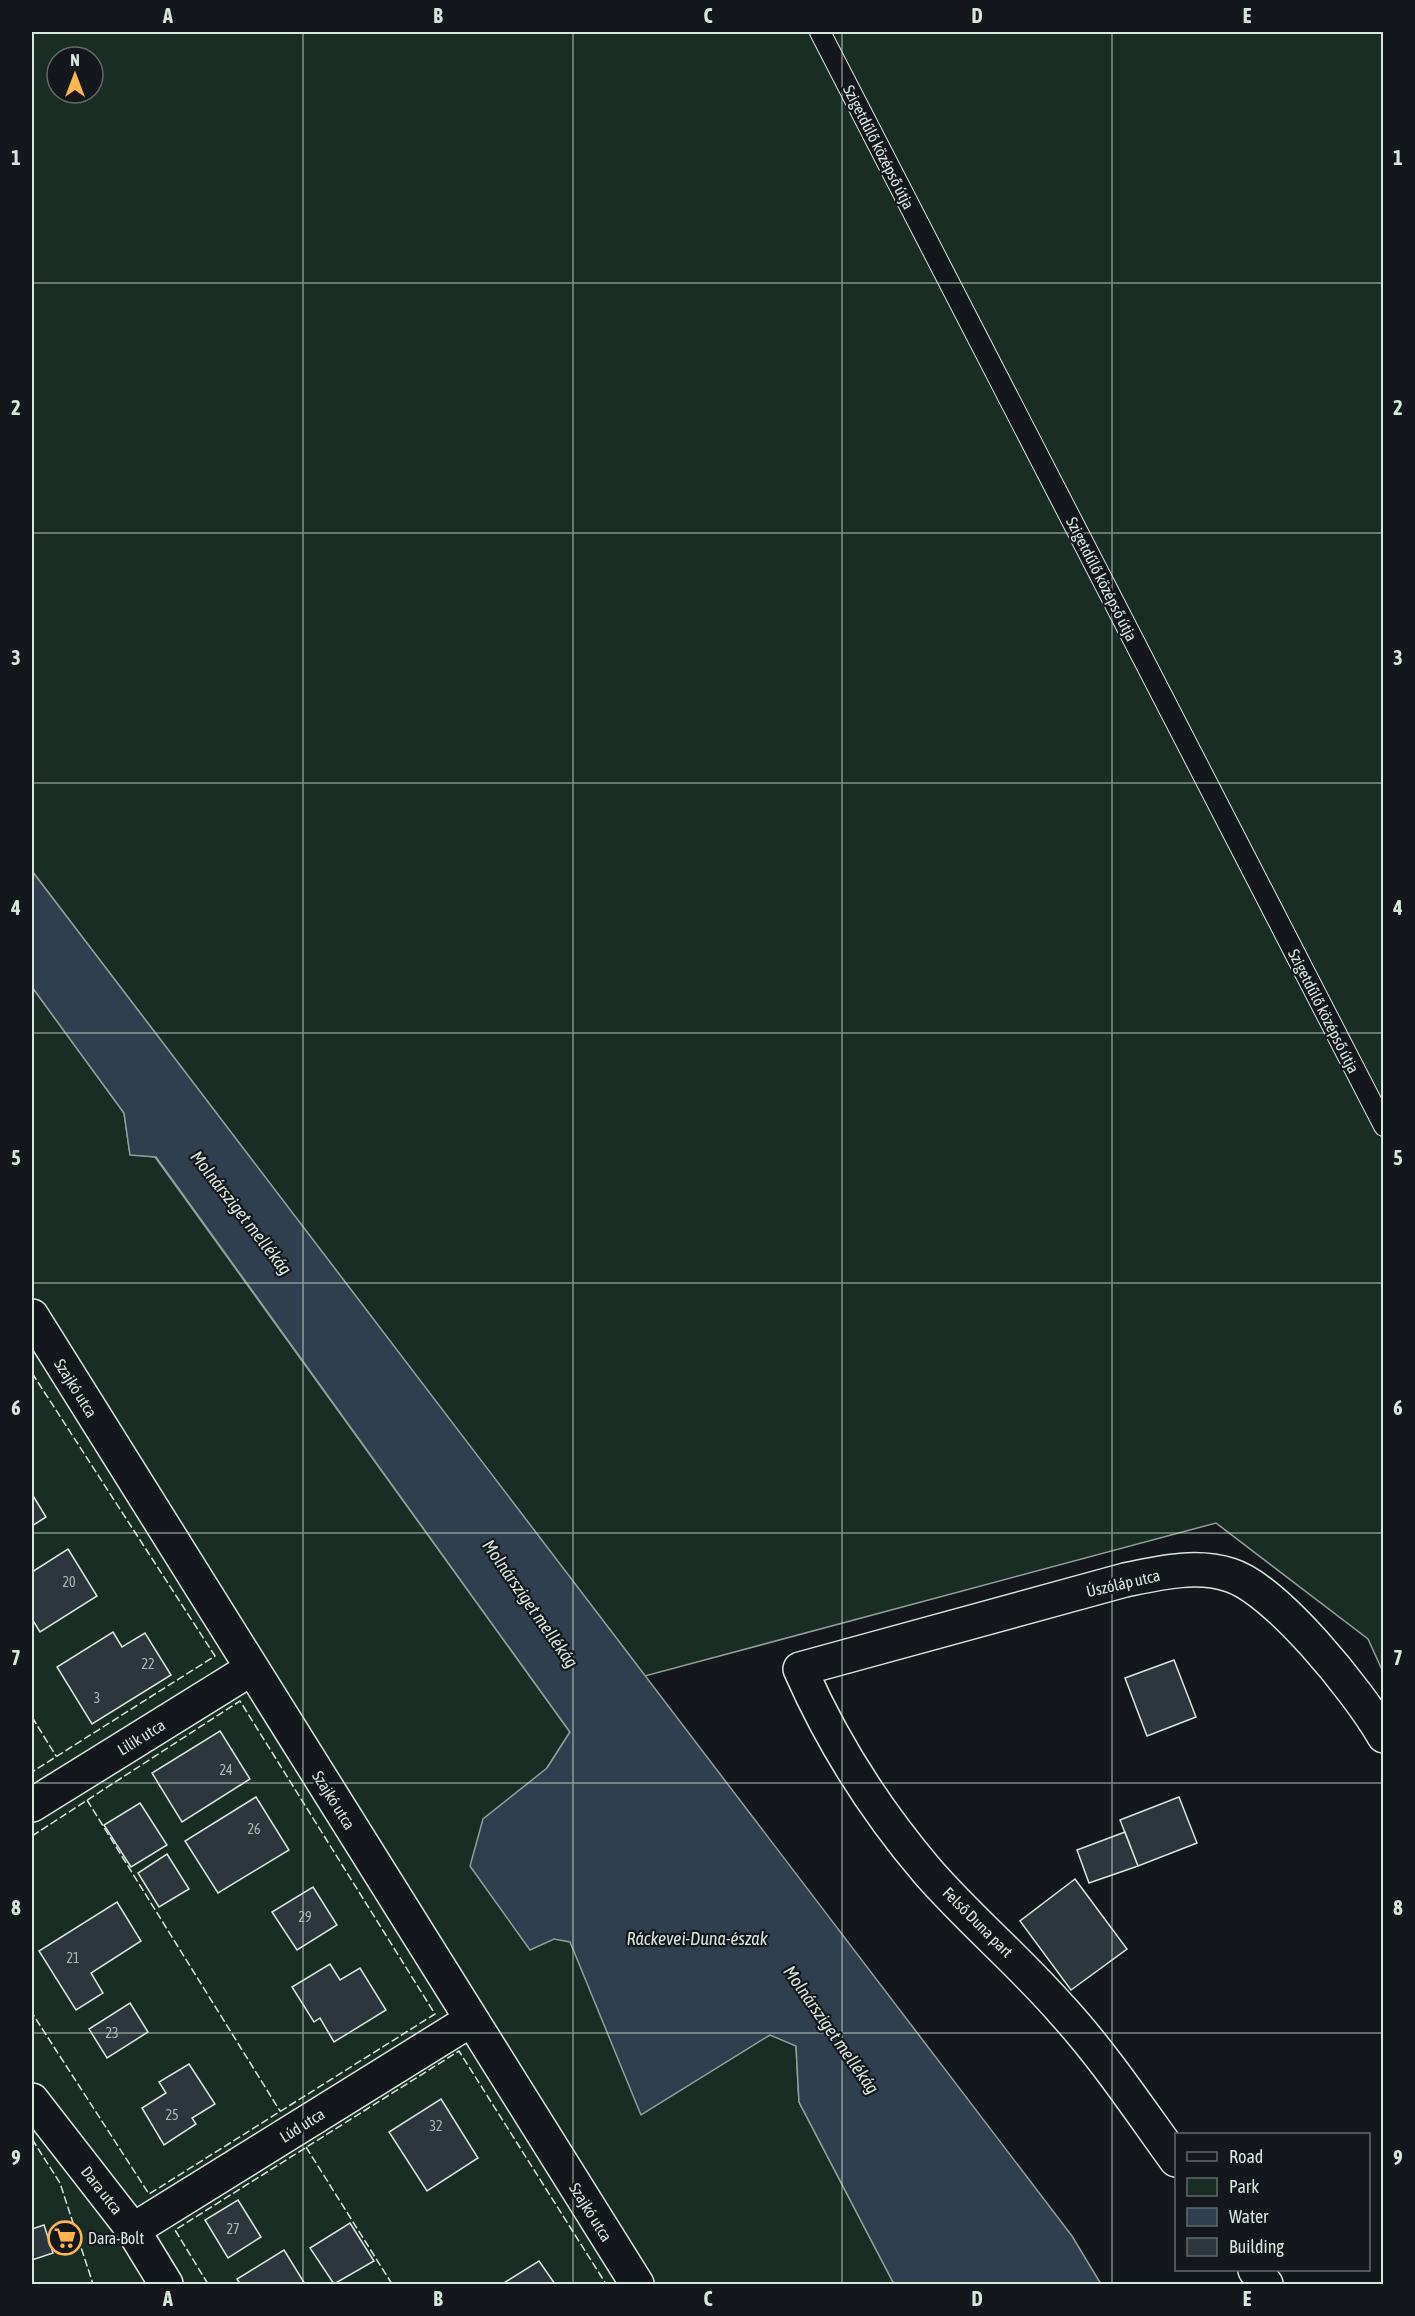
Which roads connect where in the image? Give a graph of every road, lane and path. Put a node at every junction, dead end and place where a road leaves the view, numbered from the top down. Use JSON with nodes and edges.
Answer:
{"nodes":[{"id":1,"x":820,"y":32,"type":"edge"},
{"id":2,"x":1383,"y":1126,"type":"edge"},
{"id":3,"x":32,"y":1316,"type":"edge"},
{"id":4,"x":251,"y":1669,"type":"junction"},
{"id":5,"x":800,"y":1669,"type":"joint"},
{"id":6,"x":1383,"y":1736,"type":"edge"},
{"id":7,"x":32,"y":1805,"type":"edge"},
{"id":8,"x":471,"y":2020,"type":"junction"},
{"id":9,"x":32,"y":2100,"type":"edge"},
{"id":10,"x":1175,"y":2159,"type":"edge"},
{"id":11,"x":133,"y":2230,"type":"junction"},
{"id":12,"x":1256,"y":2271,"type":"edge"},
{"id":13,"x":166,"y":2284,"type":"edge"},
{"id":14,"x":637,"y":2284,"type":"edge"},
{"id":15,"x":1266,"y":2284,"type":"edge"}],
"edges":[{"from":1,"to":2,"type":"lane","name":"Szigetdűlő középső útja"},
{"from":3,"to":4,"type":"street","name":"Szajkó utca"},
{"from":4,"to":7,"type":"street","name":"Lilik utca"},
{"from":4,"to":8,"type":"street","name":"Szajkó utca"},
{"from":5,"to":6,"type":"street","name":"Úszóláp utca"},
{"from":5,"to":10,"type":"street","name":"Felső Duna part"},
{"from":8,"to":11,"type":"street","name":"Lúd utca"},
{"from":8,"to":14,"type":"street","name":"Szajkó utca"},
{"from":9,"to":11,"type":"street","name":"Dara utca"},
{"from":11,"to":13,"type":"street","name":"Dara utca"},
{"from":12,"to":15,"type":"street"}]}
